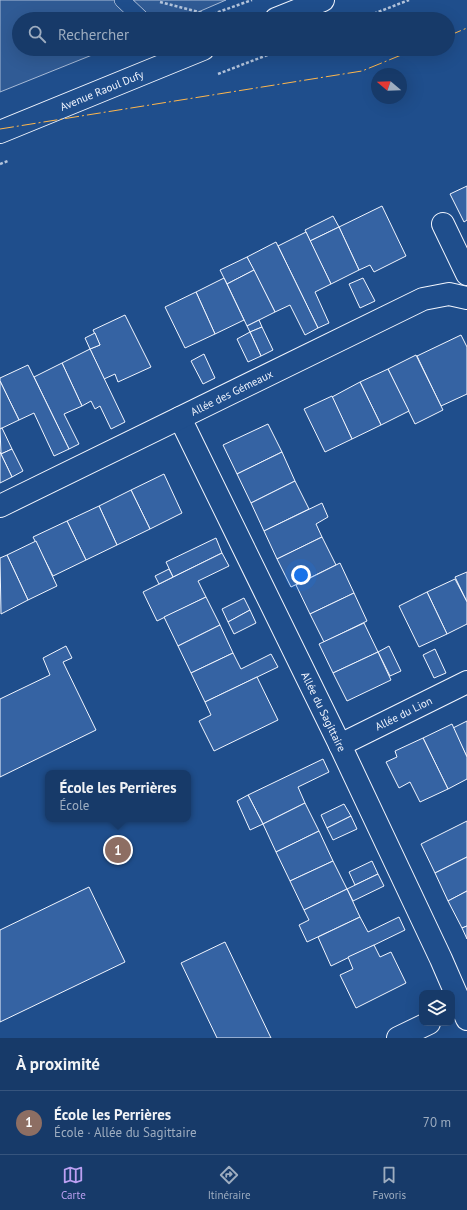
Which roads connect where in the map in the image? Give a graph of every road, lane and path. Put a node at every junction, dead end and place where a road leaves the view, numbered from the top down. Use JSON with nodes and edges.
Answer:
{"nodes":[{"id":1,"x":122,"y":0,"type":"edge"},
{"id":2,"x":154,"y":0,"type":"edge"},
{"id":3,"x":252,"y":0,"type":"edge"},
{"id":4,"x":323,"y":0,"type":"edge"},
{"id":5,"x":409,"y":0,"type":"edge"},
{"id":6,"x":135,"y":12,"type":"edge"},
{"id":7,"x":199,"y":12,"type":"edge"},
{"id":8,"x":218,"y":12,"type":"edge"},
{"id":9,"x":293,"y":12,"type":"edge"},
{"id":10,"x":378,"y":12,"type":"edge"},
{"id":11,"x":186,"y":56,"type":"edge"},
{"id":12,"x":0,"y":132,"type":"edge"},
{"id":13,"x":443,"y":224,"type":"dead end"},
{"id":14,"x":467,"y":274,"type":"edge"},
{"id":15,"x":467,"y":298,"type":"edge"},
{"id":16,"x":180,"y":418,"type":"junction"},
{"id":17,"x":0,"y":506,"type":"edge"},
{"id":18,"x":467,"y":682,"type":"edge"},
{"id":19,"x":340,"y":745,"type":"junction"},
{"id":20,"x":460,"y":1013,"type":"edge"},
{"id":21,"x":424,"y":1026,"type":"edge"},
{"id":22,"x":398,"y":1038,"type":"edge"}],
"edges":[{"from":1,"to":6,"type":"lane"},
{"from":2,"to":7,"type":"path"},
{"from":3,"to":8,"type":"path"},
{"from":4,"to":9,"type":"street"},
{"from":5,"to":10,"type":"path"},
{"from":11,"to":12,"type":"street","name":"Avenue Raoul Dufy"},
{"from":13,"to":14,"type":"street"},
{"from":15,"to":16,"type":"street","name":"Allée des Gémeaux"},
{"from":16,"to":17,"type":"street","name":"Allée des Gémeaux"},
{"from":16,"to":19,"type":"street","name":"Allée du Sagittaire"},
{"from":18,"to":19,"type":"street","name":"Allée du Lion"},
{"from":19,"to":20,"type":"street","name":"Allée du Sagittaire"},
{"from":21,"to":22,"type":"street"}]}
